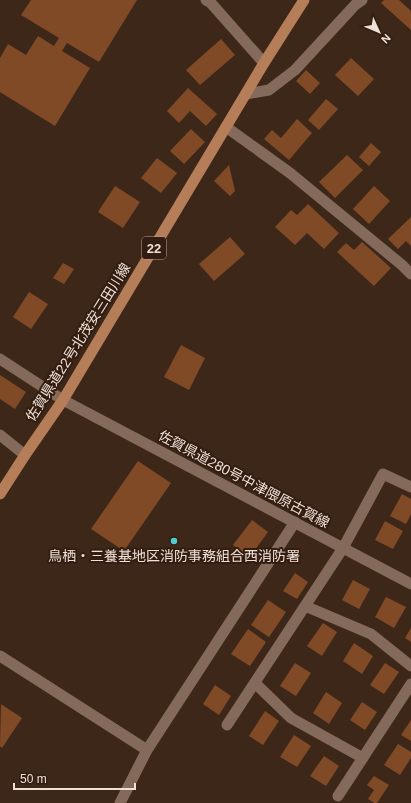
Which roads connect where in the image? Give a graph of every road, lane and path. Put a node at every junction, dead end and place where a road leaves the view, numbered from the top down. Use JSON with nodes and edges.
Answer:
{"nodes":[{"id":1,"x":206,"y":0,"type":"edge"},
{"id":2,"x":304,"y":0,"type":"edge"},
{"id":3,"x":362,"y":0,"type":"edge"},
{"id":4,"x":264,"y":63,"type":"junction"},
{"id":5,"x":246,"y":94,"type":"junction"},
{"id":6,"x":226,"y":127,"type":"junction"},
{"id":7,"x":411,"y":274,"type":"edge"},
{"id":8,"x":0,"y":359,"type":"edge"},
{"id":9,"x":63,"y":400,"type":"junction"},
{"id":10,"x":0,"y":435,"type":"edge"},
{"id":11,"x":25,"y":455,"type":"junction"},
{"id":12,"x":411,"y":487,"type":"edge"},
{"id":13,"x":0,"y":494,"type":"edge"},
{"id":14,"x":295,"y":522,"type":"junction"},
{"id":15,"x":343,"y":548,"type":"junction"},
{"id":16,"x":411,"y":584,"type":"edge"},
{"id":17,"x":305,"y":606,"type":"junction"},
{"id":18,"x":0,"y":656,"type":"edge"},
{"id":19,"x":411,"y":666,"type":"edge"},
{"id":20,"x":255,"y":682,"type":"junction"},
{"id":21,"x":411,"y":684,"type":"edge"},
{"id":22,"x":227,"y":725,"type":"dead end"},
{"id":23,"x":147,"y":750,"type":"junction"},
{"id":24,"x":363,"y":758,"type":"junction"},
{"id":25,"x":338,"y":796,"type":"dead end"},
{"id":26,"x":120,"y":803,"type":"edge"}],
"edges":[{"from":1,"to":4,"type":"street"},
{"from":2,"to":4,"type":"main road","name":"佐賀県道22号北茂安三田川線","number":"22"},
{"from":3,"to":5,"type":"street"},
{"from":4,"to":5,"type":"main road","name":"佐賀県道22号北茂安三田川線","number":"22"},
{"from":5,"to":6,"type":"main road","name":"佐賀県道22号北茂安三田川線","number":"22"},
{"from":6,"to":7,"type":"street"},
{"from":6,"to":9,"type":"main road","name":"佐賀県道22号北茂安三田川線","number":"22"},
{"from":8,"to":9,"type":"street","name":"佐賀県道280号中津隈原古賀線"},
{"from":9,"to":11,"type":"main road","name":"佐賀県道22号北茂安三田川線","number":"22"},
{"from":9,"to":14,"type":"street","name":"佐賀県道280号中津隈原古賀線"},
{"from":10,"to":11,"type":"street"},
{"from":11,"to":13,"type":"main road","name":"佐賀県道22号北茂安三田川線","number":"22"},
{"from":12,"to":15,"type":"street"},
{"from":14,"to":15,"type":"street","name":"佐賀県道280号中津隈原古賀線"},
{"from":14,"to":23,"type":"street"},
{"from":15,"to":16,"type":"street","name":"佐賀県道280号中津隈原古賀線"},
{"from":15,"to":17,"type":"street"},
{"from":17,"to":19,"type":"street"},
{"from":17,"to":20,"type":"street"},
{"from":18,"to":23,"type":"street"},
{"from":20,"to":22,"type":"street"},
{"from":20,"to":24,"type":"street"},
{"from":21,"to":24,"type":"street"},
{"from":23,"to":26,"type":"street"},
{"from":24,"to":25,"type":"street"}]}
